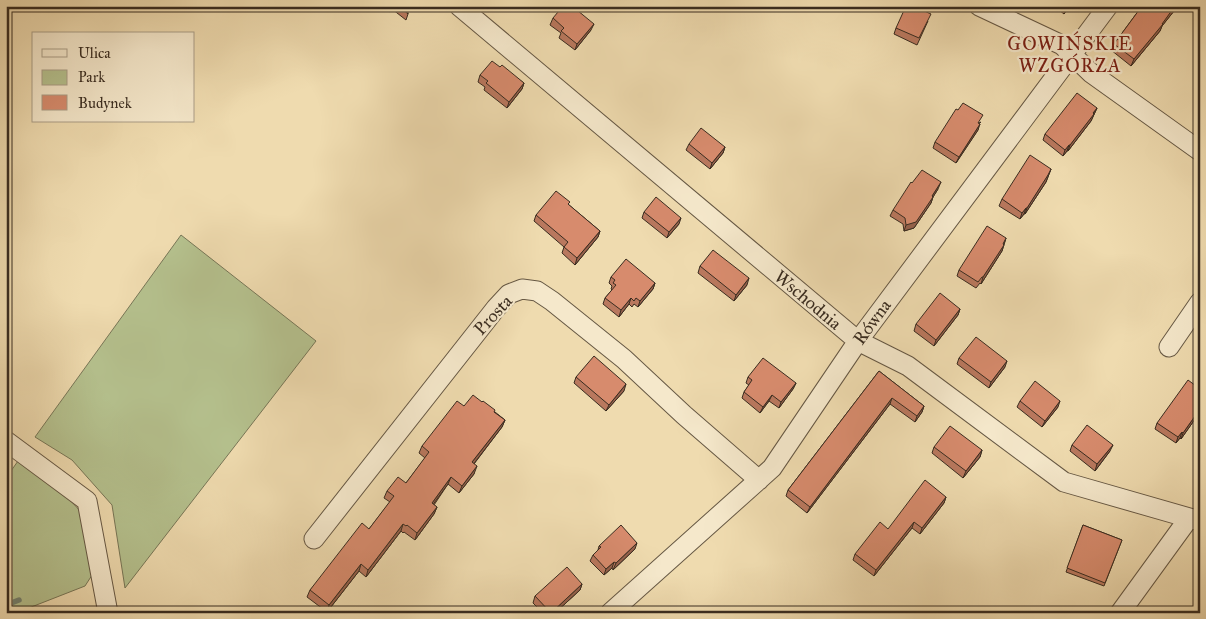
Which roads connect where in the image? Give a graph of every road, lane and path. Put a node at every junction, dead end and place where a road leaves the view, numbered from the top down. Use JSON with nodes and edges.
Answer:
{"nodes":[{"id":1,"x":459,"y":6,"type":"edge"},
{"id":2,"x":979,"y":6,"type":"edge"},
{"id":3,"x":1108,"y":6,"type":"edge"},
{"id":4,"x":1071,"y":54,"type":"junction"},
{"id":5,"x":1200,"y":151,"type":"edge"},
{"id":6,"x":1200,"y":302,"type":"edge"},
{"id":7,"x":858,"y":341,"type":"junction"},
{"id":8,"x":1170,"y":347,"type":"dead end"},
{"id":9,"x":6,"y":441,"type":"edge"},
{"id":10,"x":759,"y":480,"type":"junction"},
{"id":11,"x":1194,"y":520,"type":"edge"},
{"id":12,"x":314,"y":539,"type":"dead end"},
{"id":13,"x":108,"y":613,"type":"edge"},
{"id":14,"x":610,"y":613,"type":"edge"},
{"id":15,"x":1120,"y":613,"type":"edge"}],
"edges":[{"from":1,"to":7,"type":"street","name":"Wschodnia"},
{"from":2,"to":4,"type":"street"},
{"from":3,"to":4,"type":"street","name":"Równa"},
{"from":4,"to":5,"type":"street"},
{"from":4,"to":7,"type":"street","name":"Równa"},
{"from":6,"to":8,"type":"street"},
{"from":7,"to":10,"type":"street","name":"Równa"},
{"from":7,"to":11,"type":"street","name":"Wschodnia"},
{"from":9,"to":13,"type":"street"},
{"from":10,"to":12,"type":"street","name":"Prosta"},
{"from":10,"to":14,"type":"street","name":"Równa"},
{"from":11,"to":15,"type":"street"}]}
